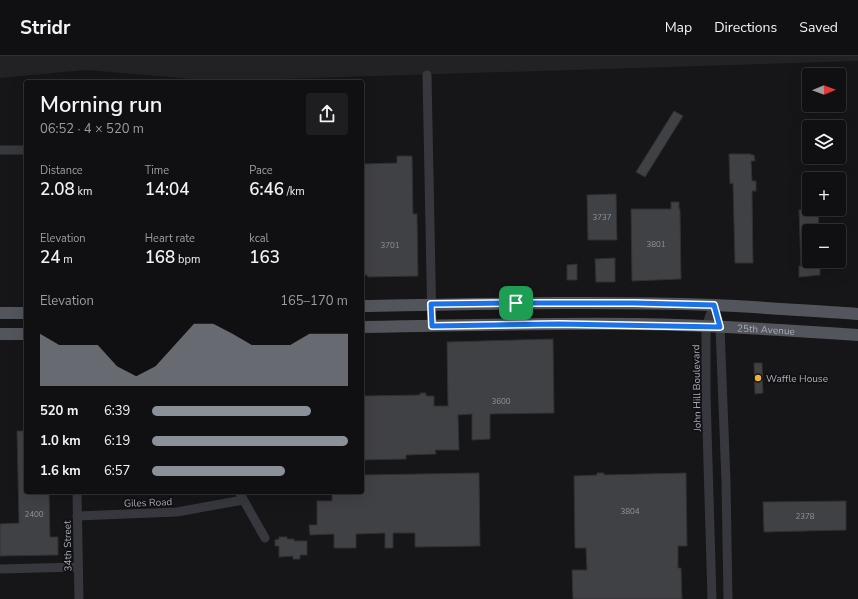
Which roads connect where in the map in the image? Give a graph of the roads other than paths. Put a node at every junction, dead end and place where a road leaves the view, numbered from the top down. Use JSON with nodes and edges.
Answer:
{"nodes":[{"id":1,"x":427,"y":76,"type":"dead end"},
{"id":2,"x":0,"y":150,"type":"edge"},
{"id":3,"x":24,"y":150,"type":"edge"},
{"id":4,"x":559,"y":303,"type":"junction"},
{"id":5,"x":431,"y":304,"type":"junction"},
{"id":6,"x":714,"y":305,"type":"junction"},
{"id":7,"x":364,"y":306,"type":"edge"},
{"id":8,"x":0,"y":313,"type":"edge"},
{"id":9,"x":24,"y":313,"type":"edge"},
{"id":10,"x":858,"y":314,"type":"edge"},
{"id":11,"x":559,"y":324,"type":"junction"},
{"id":12,"x":432,"y":326,"type":"junction"},
{"id":13,"x":706,"y":326,"type":"junction"},
{"id":14,"x":364,"y":327,"type":"edge"},
{"id":15,"x":720,"y":327,"type":"junction"},
{"id":16,"x":0,"y":334,"type":"edge"},
{"id":17,"x":24,"y":334,"type":"edge"},
{"id":18,"x":858,"y":335,"type":"edge"},
{"id":19,"x":76,"y":494,"type":"edge"},
{"id":20,"x":241,"y":496,"type":"edge"},
{"id":21,"x":77,"y":516,"type":"junction"},
{"id":22,"x":266,"y":538,"type":"dead end"},
{"id":23,"x":78,"y":567,"type":"junction"},
{"id":24,"x":0,"y":569,"type":"edge"},
{"id":25,"x":79,"y":599,"type":"edge"},
{"id":26,"x":712,"y":599,"type":"edge"},
{"id":27,"x":728,"y":599,"type":"edge"}],
"edges":[{"from":1,"to":5,"type":"street"},
{"from":2,"to":3,"type":"street"},
{"from":4,"to":5,"type":"main road","name":"25th Avenue"},
{"from":4,"to":6,"type":"main road","name":"25th Avenue"},
{"from":4,"to":11,"type":"main road"},
{"from":5,"to":7,"type":"main road","name":"25th Avenue"},
{"from":5,"to":12,"type":"street"},
{"from":6,"to":10,"type":"main road","name":"25th Avenue"},
{"from":6,"to":13,"type":"street","name":"John Hill Boulevard"},
{"from":6,"to":15,"type":"street"},
{"from":8,"to":9,"type":"main road"},
{"from":11,"to":12,"type":"main road","name":"25th Avenue"},
{"from":11,"to":13,"type":"main road","name":"25th Avenue"},
{"from":12,"to":14,"type":"main road","name":"25th Avenue"},
{"from":13,"to":15,"type":"main road","name":"25th Avenue"},
{"from":13,"to":26,"type":"street","name":"John Hill Boulevard"},
{"from":15,"to":18,"type":"main road","name":"25th Avenue"},
{"from":15,"to":27,"type":"street"},
{"from":16,"to":17,"type":"main road"},
{"from":19,"to":21,"type":"street","name":"34th Street"},
{"from":20,"to":21,"type":"street","name":"Giles Road"},
{"from":20,"to":22,"type":"street"},
{"from":21,"to":23,"type":"street","name":"34th Street"},
{"from":23,"to":24,"type":"street"},
{"from":23,"to":25,"type":"street","name":"34th Street"}]}
